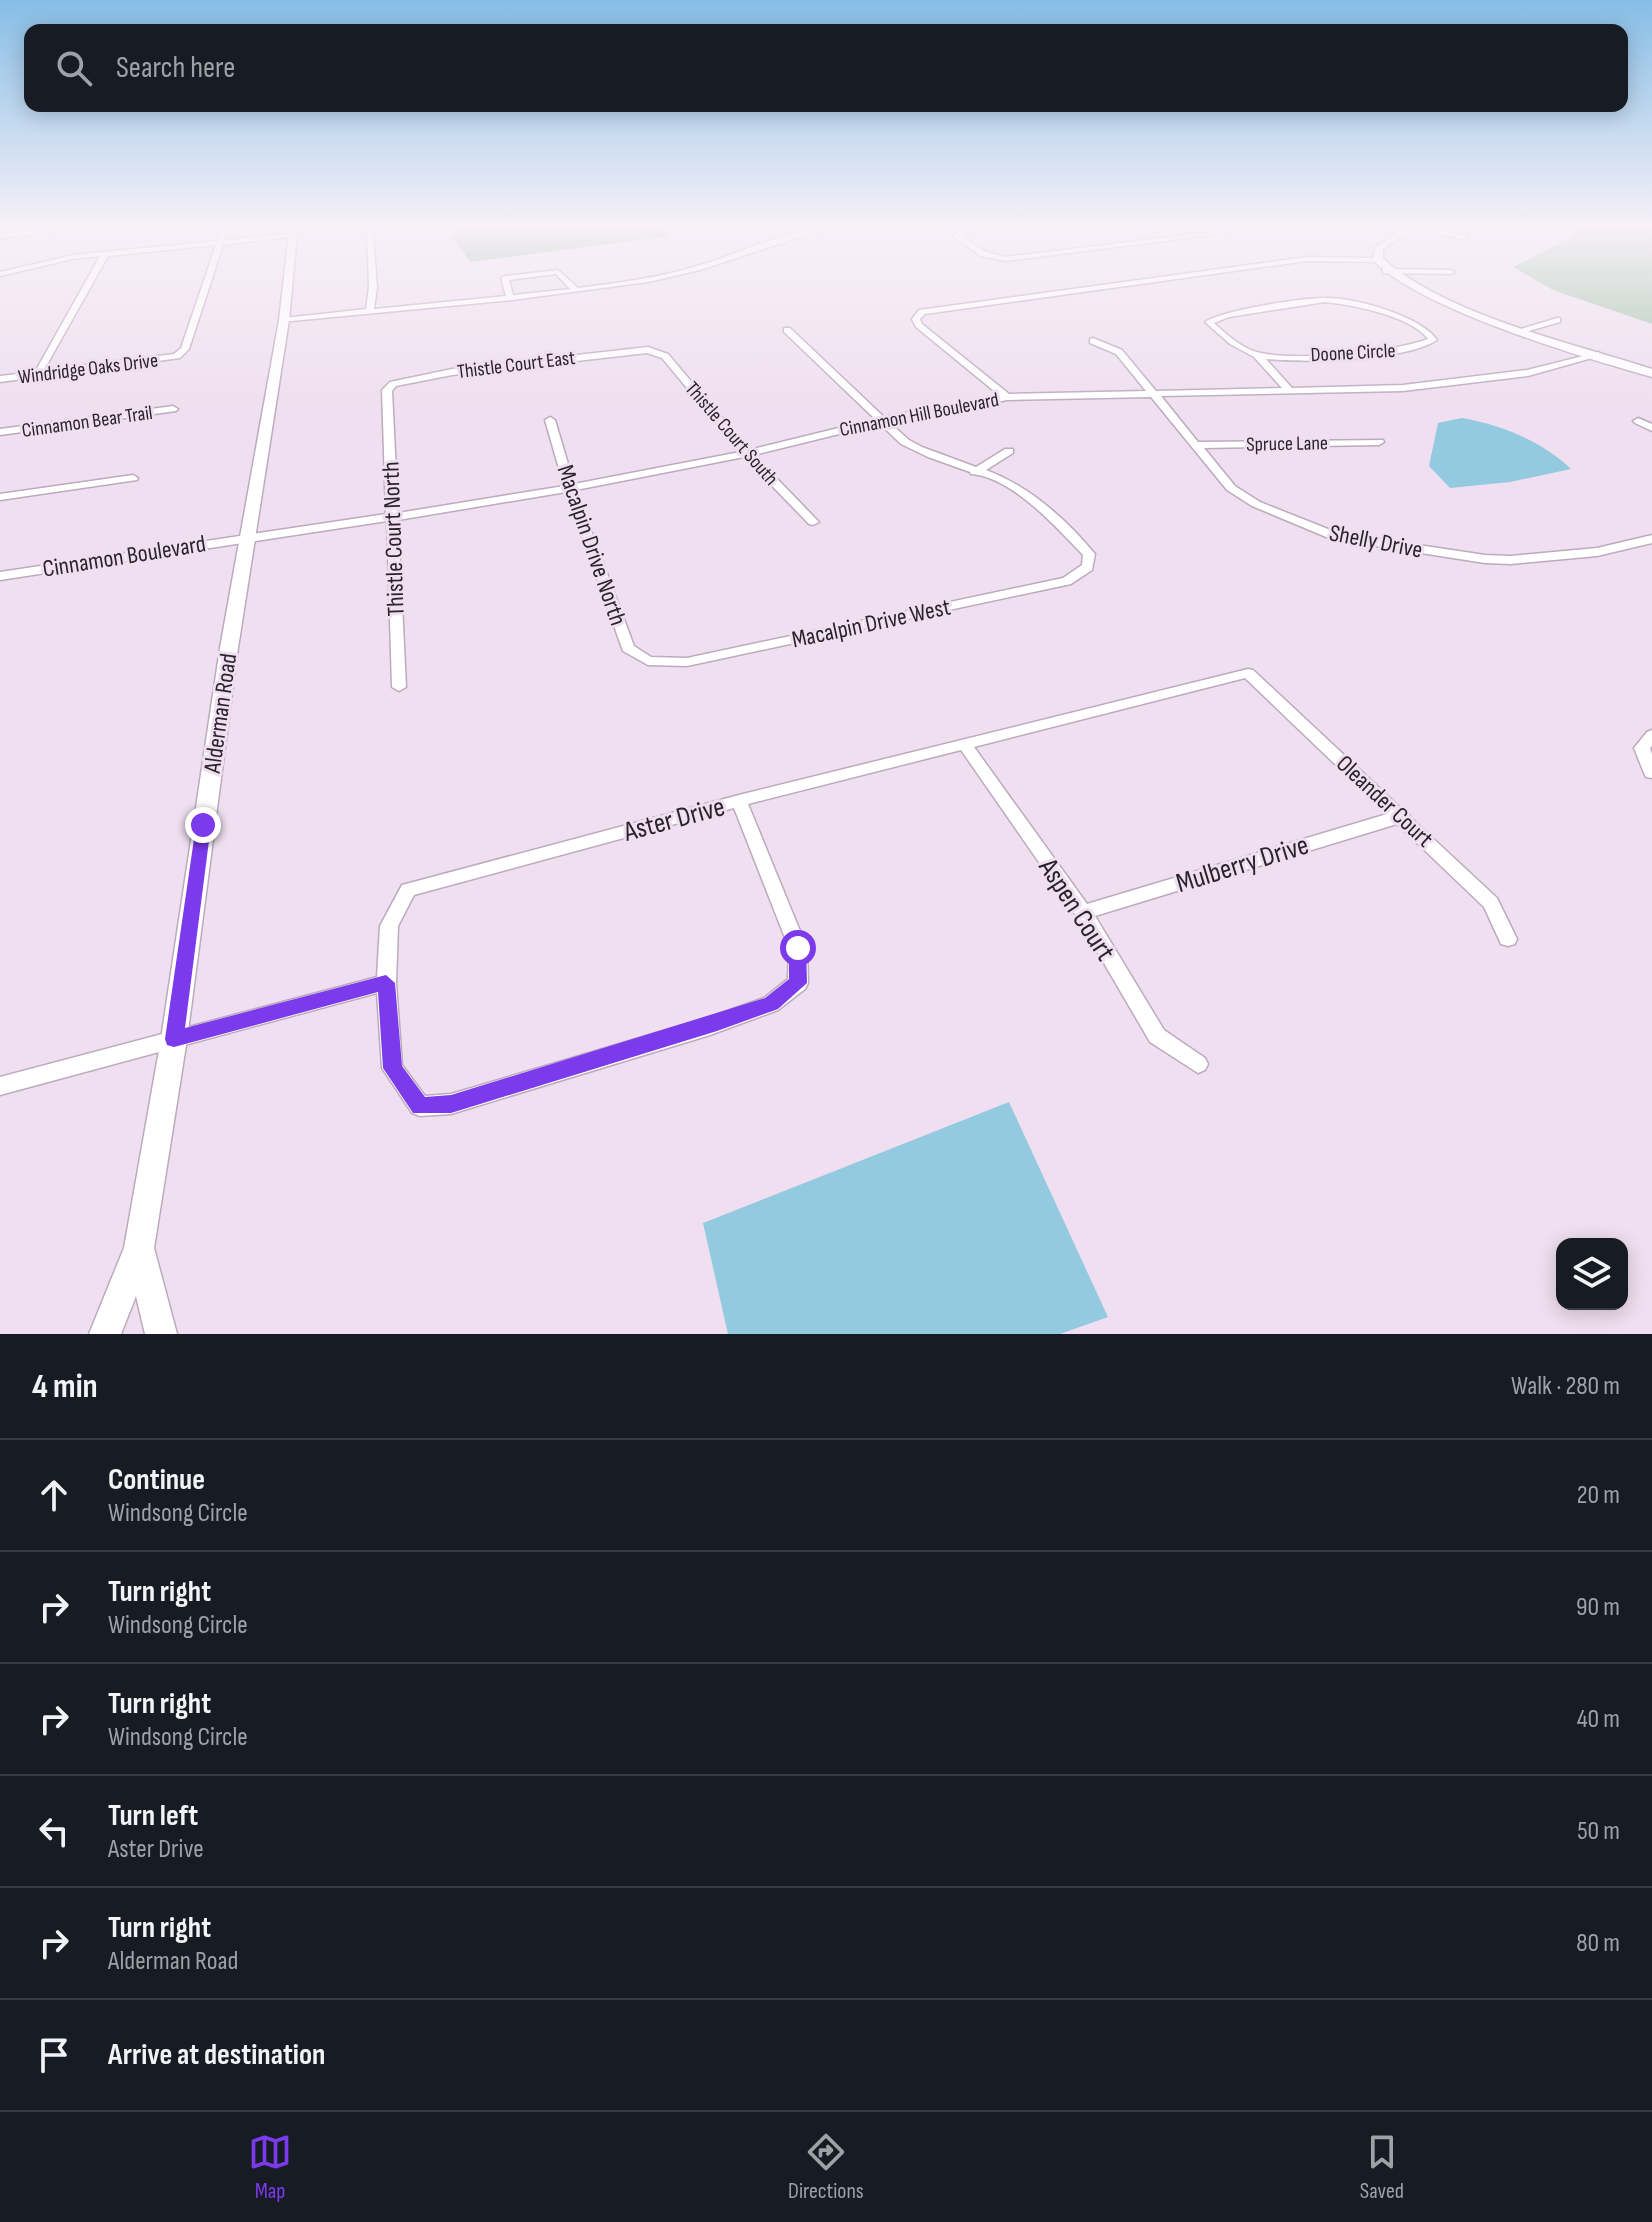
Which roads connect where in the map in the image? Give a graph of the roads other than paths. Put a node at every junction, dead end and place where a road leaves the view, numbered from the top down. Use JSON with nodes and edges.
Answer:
{"nodes":[{"id":1,"x":87,"y":287,"type":"edge"},
{"id":2,"x":205,"y":287,"type":"edge"},
{"id":3,"x":287,"y":287,"type":"edge"},
{"id":4,"x":373,"y":287,"type":"edge"},
{"id":5,"x":507,"y":287,"type":"edge"},
{"id":6,"x":587,"y":287,"type":"edge"},
{"id":7,"x":1097,"y":287,"type":"edge"},
{"id":8,"x":1416,"y":287,"type":"edge"},
{"id":9,"x":575,"y":289,"type":"joint"},
{"id":10,"x":510,"y":297,"type":"junction"},
{"id":11,"x":370,"y":311,"type":"junction"},
{"id":12,"x":284,"y":320,"type":"junction"},
{"id":13,"x":1557,"y":320,"type":"dead end"},
{"id":14,"x":1525,"y":329,"type":"junction"},
{"id":15,"x":787,"y":330,"type":"dead end"},
{"id":16,"x":1093,"y":341,"type":"dead end"},
{"id":17,"x":648,"y":350,"type":"joint"},
{"id":18,"x":1596,"y":354,"type":"junction"},
{"id":19,"x":1258,"y":356,"type":"junction"},
{"id":20,"x":1652,"y":373,"type":"edge"},
{"id":21,"x":38,"y":374,"type":"junction"},
{"id":22,"x":0,"y":379,"type":"edge"},
{"id":23,"x":387,"y":390,"type":"joint"},
{"id":24,"x":1289,"y":390,"type":"junction"},
{"id":25,"x":1151,"y":392,"type":"junction"},
{"id":26,"x":1007,"y":397,"type":"junction"},
{"id":27,"x":173,"y":409,"type":"dead end"},
{"id":28,"x":882,"y":418,"type":"junction"},
{"id":29,"x":550,"y":420,"type":"dead end"},
{"id":30,"x":1638,"y":421,"type":"dead end"},
{"id":31,"x":1652,"y":428,"type":"edge"},
{"id":32,"x":0,"y":432,"type":"edge"},
{"id":33,"x":1379,"y":442,"type":"dead end"},
{"id":34,"x":1196,"y":445,"type":"junction"},
{"id":35,"x":1009,"y":451,"type":"dead end"},
{"id":36,"x":747,"y":454,"type":"junction"},
{"id":37,"x":975,"y":472,"type":"junction"},
{"id":38,"x":133,"y":478,"type":"dead end"},
{"id":39,"x":570,"y":488,"type":"junction"},
{"id":40,"x":0,"y":497,"type":"edge"},
{"id":41,"x":393,"y":515,"type":"junction"},
{"id":42,"x":813,"y":522,"type":"dead end"},
{"id":43,"x":248,"y":536,"type":"junction"},
{"id":44,"x":1652,"y":539,"type":"edge"},
{"id":45,"x":0,"y":576,"type":"edge"},
{"id":46,"x":648,"y":661,"type":"joint"},
{"id":47,"x":1248,"y":673,"type":"joint"},
{"id":48,"x":399,"y":687,"type":"dead end"},
{"id":49,"x":1652,"y":735,"type":"edge"},
{"id":50,"x":965,"y":745,"type":"junction"},
{"id":51,"x":1652,"y":773,"type":"edge"},
{"id":52,"x":739,"y":801,"type":"junction"},
{"id":53,"x":1402,"y":816,"type":"junction"},
{"id":54,"x":1083,"y":912,"type":"junction"},
{"id":55,"x":1508,"y":939,"type":"dead end"},
{"id":56,"x":386,"y":983,"type":"junction"},
{"id":57,"x":174,"y":1039,"type":"junction"},
{"id":58,"x":1198,"y":1064,"type":"dead end"},
{"id":59,"x":0,"y":1086,"type":"edge"},
{"id":60,"x":139,"y":1248,"type":"junction"},
{"id":61,"x":105,"y":1334,"type":"edge"},
{"id":62,"x":161,"y":1334,"type":"edge"}],
"edges":[{"from":1,"to":21,"type":"street"},
{"from":2,"to":21,"type":"street","name":"Windridge Oaks Drive"},
{"from":3,"to":12,"type":"street","name":"Alderman Road"},
{"from":4,"to":11,"type":"street"},
{"from":5,"to":10,"type":"street"},
{"from":6,"to":9,"type":"street"},
{"from":7,"to":26,"type":"street"},
{"from":8,"to":14,"type":"street"},
{"from":9,"to":10,"type":"street"},
{"from":10,"to":11,"type":"street"},
{"from":11,"to":12,"type":"street"},
{"from":12,"to":43,"type":"street","name":"Alderman Road"},
{"from":13,"to":14,"type":"street"},
{"from":14,"to":18,"type":"street"},
{"from":15,"to":28,"type":"street"},
{"from":16,"to":25,"type":"street","name":"Shelly Drive"},
{"from":17,"to":23,"type":"street","name":"Thistle Court East"},
{"from":17,"to":36,"type":"street","name":"Thistle Court South"},
{"from":18,"to":20,"type":"street"},
{"from":18,"to":24,"type":"street","name":"Cinnamon Hill Boulevard"},
{"from":19,"to":19,"type":"street","name":"Doone Circle"},
{"from":19,"to":24,"type":"street","name":"Doone Circle"},
{"from":21,"to":22,"type":"street","name":"Windridge Oaks Drive"},
{"from":23,"to":41,"type":"street","name":"Thistle Court North"},
{"from":24,"to":25,"type":"street","name":"Cinnamon Hill Boulevard"},
{"from":25,"to":26,"type":"street","name":"Cinnamon Hill Boulevard"},
{"from":25,"to":34,"type":"street","name":"Shelly Drive"},
{"from":26,"to":28,"type":"street","name":"Cinnamon Hill Boulevard"},
{"from":27,"to":32,"type":"street","name":"Cinnamon Bear Trail"},
{"from":28,"to":36,"type":"street","name":"Cinnamon Hill Boulevard"},
{"from":28,"to":37,"type":"street"},
{"from":29,"to":39,"type":"street","name":"Macalpin Drive North"},
{"from":30,"to":31,"type":"street"},
{"from":33,"to":34,"type":"street","name":"Spruce Lane"},
{"from":34,"to":44,"type":"street","name":"Shelly Drive"},
{"from":35,"to":37,"type":"street"},
{"from":36,"to":39,"type":"street","name":"Cinnamon Hill Boulevard"},
{"from":36,"to":42,"type":"street","name":"Thistle Court South"},
{"from":37,"to":46,"type":"street","name":"Macalpin Drive West"},
{"from":38,"to":40,"type":"street"},
{"from":39,"to":41,"type":"street","name":"Cinnamon Hill Boulevard"},
{"from":39,"to":46,"type":"street","name":"Macalpin Drive North"},
{"from":41,"to":43,"type":"street","name":"Cinnamon Hill Boulevard"},
{"from":41,"to":48,"type":"street","name":"Thistle Court North"},
{"from":43,"to":45,"type":"street","name":"Cinnamon Boulevard"},
{"from":43,"to":57,"type":"street","name":"Alderman Road"},
{"from":47,"to":50,"type":"street","name":"Aster Drive"},
{"from":47,"to":53,"type":"street","name":"Oleander Court"},
{"from":49,"to":51,"type":"street"},
{"from":50,"to":52,"type":"street","name":"Aster Drive"},
{"from":50,"to":54,"type":"street","name":"Aspen Court"},
{"from":52,"to":56,"type":"street","name":"Aster Drive"},
{"from":52,"to":56,"type":"street","name":"Aster Drive"},
{"from":53,"to":54,"type":"street","name":"Mulberry Drive"},
{"from":53,"to":55,"type":"street","name":"Oleander Court"},
{"from":54,"to":58,"type":"street","name":"Aspen Court"},
{"from":56,"to":57,"type":"street"},
{"from":57,"to":59,"type":"street"},
{"from":57,"to":60,"type":"street","name":"Alderman Road"},
{"from":60,"to":61,"type":"street","name":"Alderman Road"},
{"from":60,"to":62,"type":"street","name":"Alderman Road"}]}
